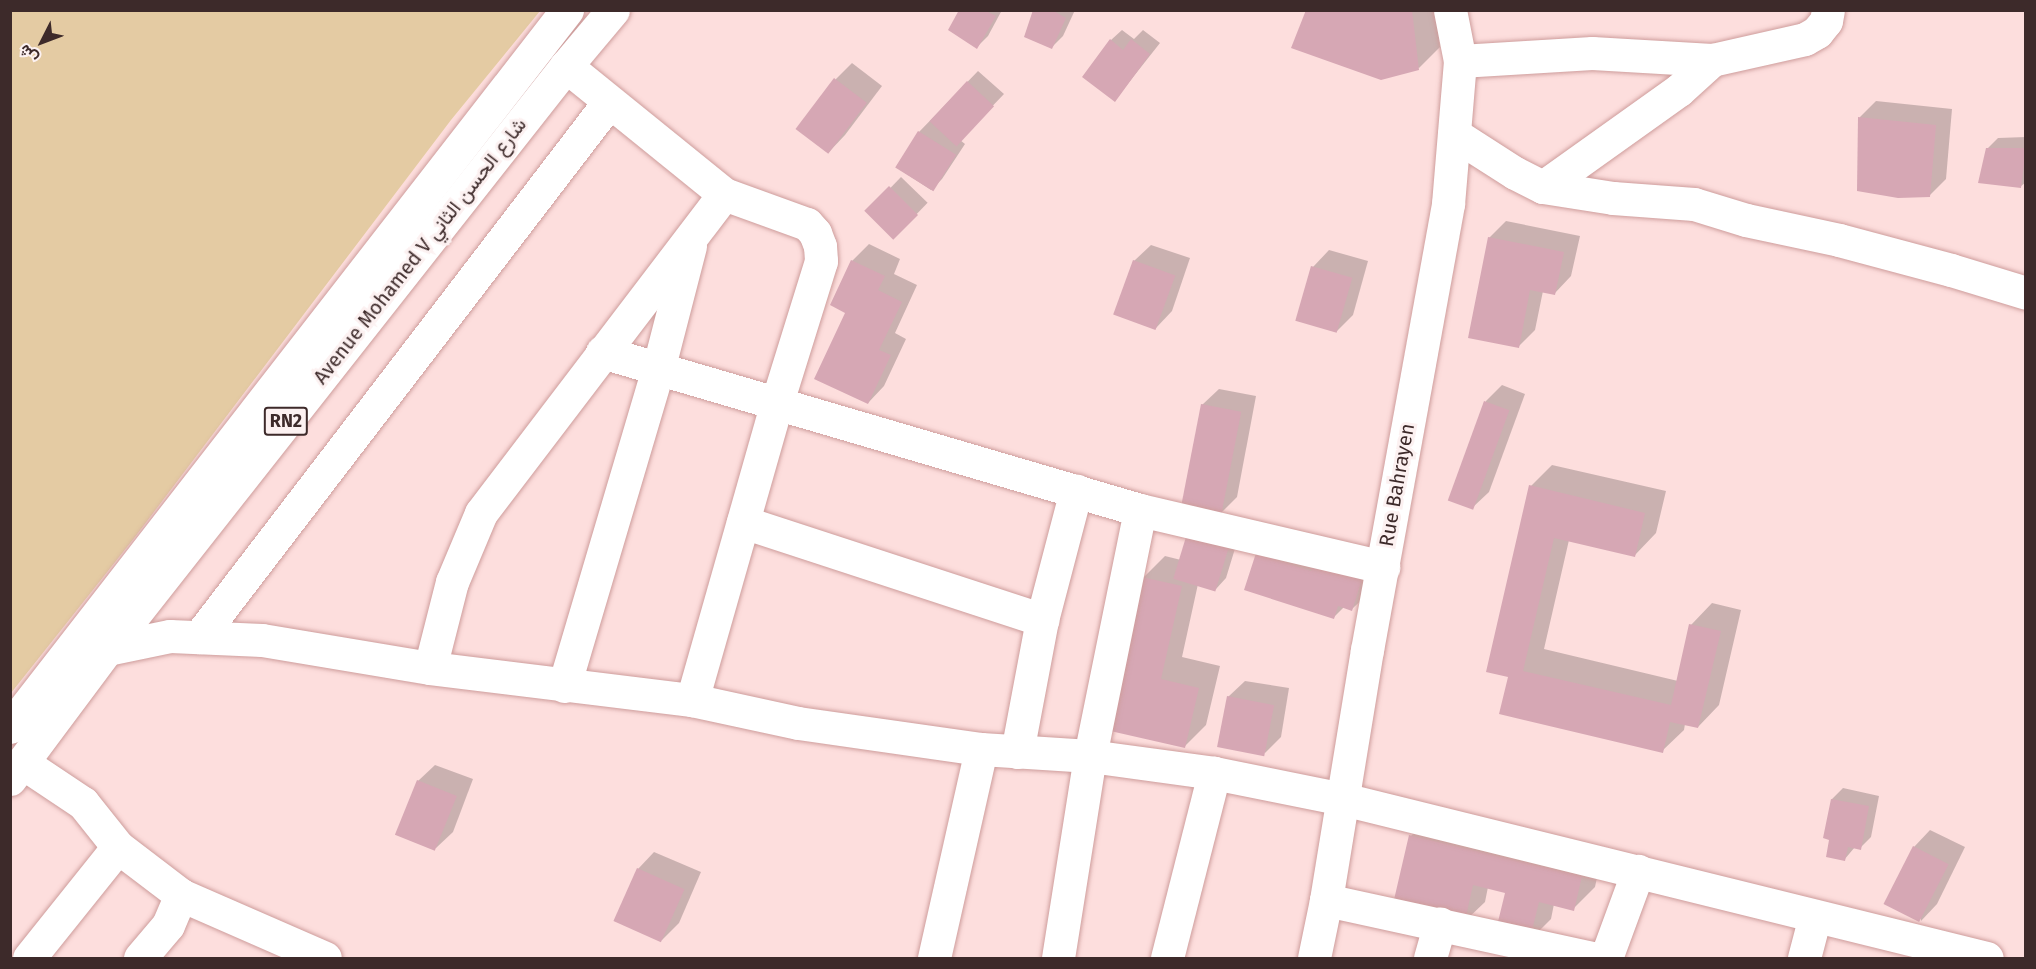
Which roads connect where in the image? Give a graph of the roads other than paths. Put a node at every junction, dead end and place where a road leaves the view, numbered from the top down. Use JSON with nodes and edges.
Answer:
{"nodes":[{"id":1,"x":567,"y":10,"type":"edge"},
{"id":2,"x":613,"y":10,"type":"edge"},
{"id":3,"x":1449,"y":10,"type":"edge"},
{"id":4,"x":1828,"y":10,"type":"edge"},
{"id":5,"x":1712,"y":60,"type":"junction"},
{"id":6,"x":1460,"y":61,"type":"junction"},
{"id":7,"x":566,"y":66,"type":"junction"},
{"id":8,"x":609,"y":102,"type":"junction"},
{"id":9,"x":1454,"y":134,"type":"junction"},
{"id":10,"x":1543,"y":187,"type":"junction"},
{"id":11,"x":724,"y":195,"type":"junction"},
{"id":12,"x":693,"y":233,"type":"junction"},
{"id":13,"x":2025,"y":293,"type":"edge"},
{"id":14,"x":602,"y":352,"type":"junction"},
{"id":15,"x":660,"y":366,"type":"junction"},
{"id":16,"x":777,"y":402,"type":"junction"},
{"id":17,"x":1076,"y":490,"type":"junction"},
{"id":18,"x":1140,"y":510,"type":"junction"},
{"id":19,"x":743,"y":522,"type":"junction"},
{"id":20,"x":1383,"y":567,"type":"junction"},
{"id":21,"x":1042,"y":620,"type":"junction"},
{"id":22,"x":199,"y":637,"type":"junction"},
{"id":23,"x":107,"y":649,"type":"junction"},
{"id":24,"x":430,"y":668,"type":"junction"},
{"id":25,"x":564,"y":686,"type":"junction"},
{"id":26,"x":692,"y":700,"type":"junction"},
{"id":27,"x":10,"y":727,"type":"edge"},
{"id":28,"x":981,"y":749,"type":"junction"},
{"id":29,"x":1017,"y":752,"type":"junction"},
{"id":30,"x":1090,"y":756,"type":"junction"},
{"id":31,"x":17,"y":771,"type":"edge"},
{"id":32,"x":1214,"y":773,"type":"junction"},
{"id":33,"x":1343,"y":800,"type":"junction"},
{"id":34,"x":118,"y":847,"type":"junction"},
{"id":35,"x":1638,"y":871,"type":"junction"},
{"id":36,"x":181,"y":895,"type":"junction"},
{"id":37,"x":1326,"y":900,"type":"junction"},
{"id":38,"x":1815,"y":916,"type":"junction"},
{"id":39,"x":1440,"y":923,"type":"junction"},
{"id":40,"x":168,"y":925,"type":"junction"},
{"id":41,"x":1510,"y":949,"type":"edge"},
{"id":42,"x":29,"y":958,"type":"edge"},
{"id":43,"x":141,"y":958,"type":"edge"},
{"id":44,"x":164,"y":958,"type":"edge"},
{"id":45,"x":325,"y":958,"type":"edge"},
{"id":46,"x":934,"y":958,"type":"edge"},
{"id":47,"x":1058,"y":958,"type":"edge"},
{"id":48,"x":1167,"y":958,"type":"edge"},
{"id":49,"x":1314,"y":958,"type":"edge"},
{"id":50,"x":1430,"y":958,"type":"edge"},
{"id":51,"x":1593,"y":958,"type":"edge"},
{"id":52,"x":1605,"y":958,"type":"edge"},
{"id":53,"x":1804,"y":958,"type":"edge"},
{"id":54,"x":1987,"y":958,"type":"edge"}],
"edges":[{"from":1,"to":27,"type":"main road","name":"Avenue Mohamed V شارع الحسن الثاني","number":"RN2"},
{"from":2,"to":7,"type":"main road","name":"Avenue Mohamed V شارع الحسن الثاني","number":"RN2"},
{"from":3,"to":6,"type":"main road","name":"Rue Bahrayen"},
{"from":4,"to":5,"type":"main road"},
{"from":5,"to":6,"type":"main road"},
{"from":5,"to":10,"type":"main road"},
{"from":6,"to":9,"type":"main road","name":"Rue Bahrayen"},
{"from":7,"to":8,"type":"main road"},
{"from":7,"to":23,"type":"main road","name":"Avenue Mohamed V شارع الحسن الثاني","number":"RN2"},
{"from":8,"to":11,"type":"main road"},
{"from":8,"to":22,"type":"main road"},
{"from":9,"to":10,"type":"main road"},
{"from":9,"to":20,"type":"main road","name":"Rue Bahrayen"},
{"from":10,"to":13,"type":"main road"},
{"from":11,"to":12,"type":"main road"},
{"from":11,"to":16,"type":"main road"},
{"from":12,"to":14,"type":"main road"},
{"from":12,"to":15,"type":"main road"},
{"from":14,"to":15,"type":"main road"},
{"from":14,"to":24,"type":"main road"},
{"from":15,"to":16,"type":"main road"},
{"from":15,"to":25,"type":"main road"},
{"from":16,"to":17,"type":"main road"},
{"from":16,"to":19,"type":"main road"},
{"from":17,"to":18,"type":"main road"},
{"from":17,"to":21,"type":"main road"},
{"from":18,"to":20,"type":"main road"},
{"from":18,"to":30,"type":"main road"},
{"from":19,"to":21,"type":"main road"},
{"from":19,"to":26,"type":"main road"},
{"from":20,"to":33,"type":"main road","name":"Rue Bahrayen"},
{"from":21,"to":29,"type":"main road"},
{"from":22,"to":23,"type":"main road"},
{"from":22,"to":24,"type":"main road"},
{"from":23,"to":31,"type":"main road","name":"Avenue Mohamed V شارع الحسن الثاني","number":"RN2"},
{"from":24,"to":25,"type":"main road"},
{"from":25,"to":26,"type":"main road"},
{"from":26,"to":28,"type":"main road"},
{"from":28,"to":29,"type":"main road"},
{"from":28,"to":46,"type":"main road"},
{"from":29,"to":30,"type":"main road"},
{"from":30,"to":32,"type":"main road"},
{"from":30,"to":47,"type":"main road"},
{"from":31,"to":34,"type":"main road"},
{"from":32,"to":33,"type":"main road"},
{"from":32,"to":48,"type":"main road"},
{"from":33,"to":35,"type":"main road"},
{"from":33,"to":37,"type":"main road","name":"Rue Bahrayen"},
{"from":34,"to":36,"type":"main road"},
{"from":34,"to":42,"type":"main road"},
{"from":35,"to":38,"type":"main road"},
{"from":35,"to":52,"type":"main road"},
{"from":36,"to":40,"type":"main road"},
{"from":36,"to":45,"type":"main road"},
{"from":37,"to":39,"type":"main road"},
{"from":37,"to":49,"type":"main road","name":"Rue Bahrayen"},
{"from":38,"to":53,"type":"main road"},
{"from":38,"to":54,"type":"main road"},
{"from":39,"to":41,"type":"main road"},
{"from":39,"to":50,"type":"main road"},
{"from":40,"to":43,"type":"main road"},
{"from":40,"to":44,"type":"main road"},
{"from":41,"to":51,"type":"main road"}]}
